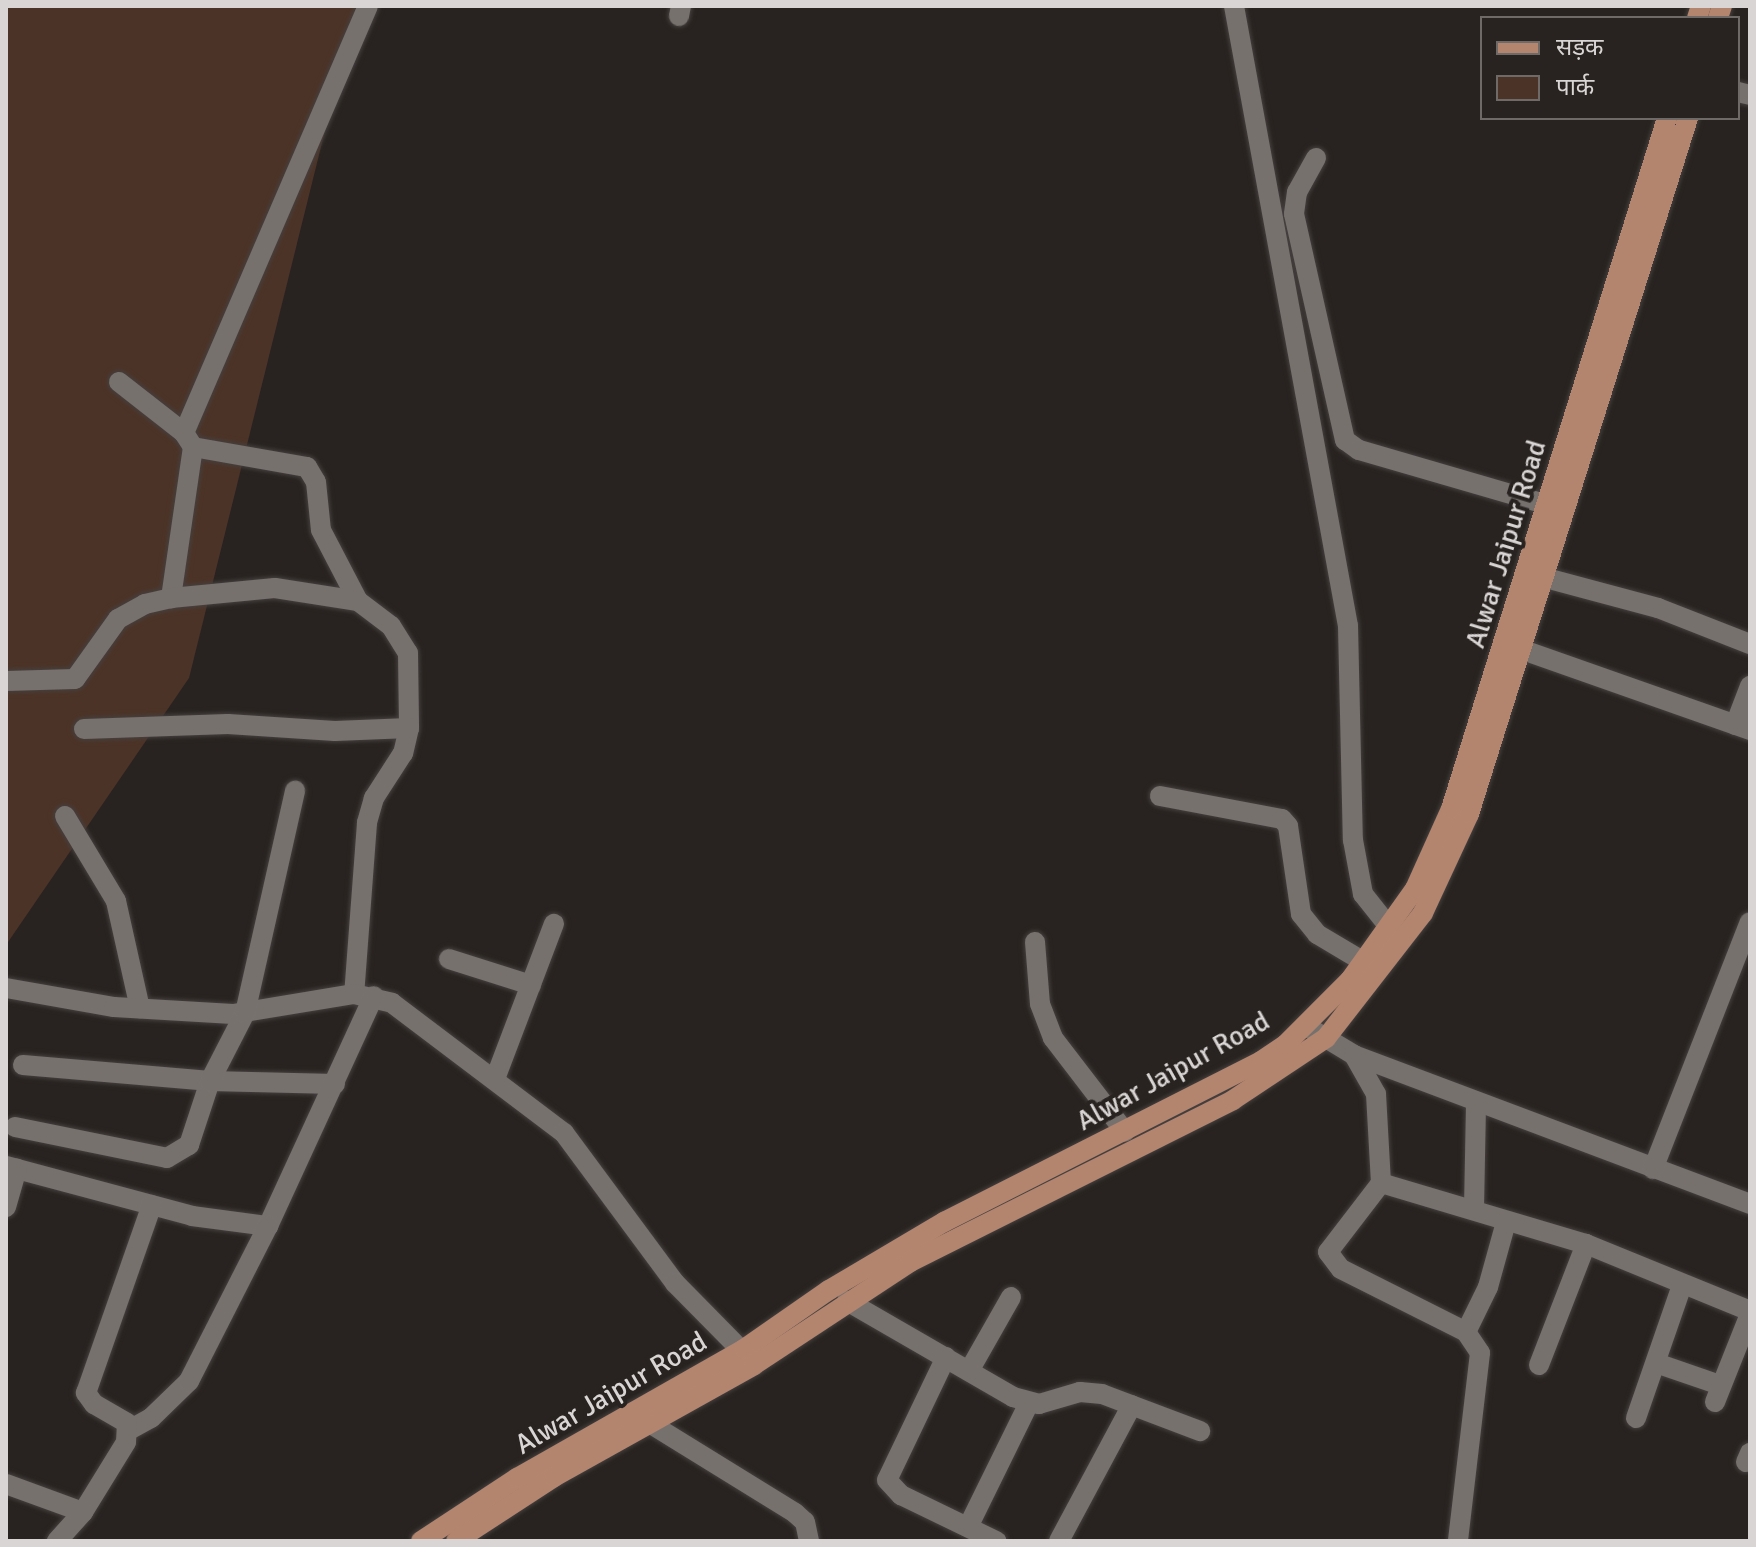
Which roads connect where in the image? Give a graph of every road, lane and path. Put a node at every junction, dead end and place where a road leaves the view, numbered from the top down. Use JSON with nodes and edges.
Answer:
{"nodes":[{"id":1,"x":368,"y":6,"type":"edge"},
{"id":2,"x":1234,"y":6,"type":"edge"},
{"id":3,"x":1666,"y":120,"type":"edge"},
{"id":4,"x":1687,"y":120,"type":"edge"},
{"id":5,"x":1316,"y":158,"type":"dead end"},
{"id":6,"x":119,"y":382,"type":"dead end"},
{"id":7,"x":188,"y":440,"type":"junction"},
{"id":8,"x":1548,"y":505,"type":"junction"},
{"id":9,"x":1546,"y":578,"type":"junction"},
{"id":10,"x":171,"y":598,"type":"junction"},
{"id":11,"x":358,"y":601,"type":"junction"},
{"id":12,"x":1528,"y":602,"type":"junction"},
{"id":13,"x":1750,"y":644,"type":"edge"},
{"id":14,"x":1523,"y":650,"type":"junction"},
{"id":15,"x":6,"y":681,"type":"edge"},
{"id":16,"x":1750,"y":686,"type":"edge"},
{"id":17,"x":1742,"y":727,"type":"edge"},
{"id":18,"x":409,"y":728,"type":"junction"},
{"id":19,"x":84,"y":729,"type":"dead end"},
{"id":20,"x":295,"y":791,"type":"dead end"},
{"id":21,"x":1160,"y":796,"type":"dead end"},
{"id":22,"x":65,"y":816,"type":"dead end"},
{"id":23,"x":1750,"y":922,"type":"edge"},
{"id":24,"x":554,"y":924,"type":"dead end"},
{"id":25,"x":1390,"y":928,"type":"junction"},
{"id":26,"x":1035,"y":942,"type":"dead end"},
{"id":27,"x":449,"y":959,"type":"dead end"},
{"id":28,"x":1364,"y":962,"type":"junction"},
{"id":29,"x":531,"y":985,"type":"junction"},
{"id":30,"x":6,"y":988,"type":"edge"},
{"id":31,"x":364,"y":995,"type":"junction"},
{"id":32,"x":140,"y":1008,"type":"junction"},
{"id":33,"x":245,"y":1013,"type":"junction"},
{"id":34,"x":1306,"y":1026,"type":"junction"},
{"id":35,"x":1326,"y":1038,"type":"junction"},
{"id":36,"x":1354,"y":1055,"type":"junction"},
{"id":37,"x":23,"y":1065,"type":"dead end"},
{"id":38,"x":495,"y":1079,"type":"junction"},
{"id":39,"x":210,"y":1081,"type":"junction"},
{"id":40,"x":335,"y":1084,"type":"junction"},
{"id":41,"x":1476,"y":1103,"type":"junction"},
{"id":42,"x":15,"y":1127,"type":"dead end"},
{"id":43,"x":1125,"y":1132,"type":"junction"},
{"id":44,"x":11,"y":1168,"type":"edge"},
{"id":45,"x":1653,"y":1169,"type":"junction"},
{"id":46,"x":1381,"y":1183,"type":"junction"},
{"id":47,"x":1748,"y":1196,"type":"edge"},
{"id":48,"x":152,"y":1205,"type":"junction"},
{"id":49,"x":6,"y":1207,"type":"edge"},
{"id":50,"x":1474,"y":1209,"type":"junction"},
{"id":51,"x":1506,"y":1222,"type":"junction"},
{"id":52,"x":268,"y":1226,"type":"junction"},
{"id":53,"x":1586,"y":1244,"type":"junction"},
{"id":54,"x":1682,"y":1285,"type":"junction"},
{"id":55,"x":1011,"y":1297,"type":"dead end"},
{"id":56,"x":847,"y":1301,"type":"junction"},
{"id":57,"x":1750,"y":1312,"type":"edge"},
{"id":58,"x":1466,"y":1332,"type":"junction"},
{"id":59,"x":749,"y":1357,"type":"junction"},
{"id":60,"x":946,"y":1357,"type":"junction"},
{"id":61,"x":1656,"y":1363,"type":"junction"},
{"id":62,"x":1539,"y":1365,"type":"dead end"},
{"id":63,"x":969,"y":1371,"type":"junction"},
{"id":64,"x":1029,"y":1403,"type":"junction"},
{"id":65,"x":1132,"y":1405,"type":"junction"},
{"id":66,"x":1636,"y":1418,"type":"dead end"},
{"id":67,"x":651,"y":1424,"type":"junction"},
{"id":68,"x":129,"y":1430,"type":"junction"},
{"id":69,"x":1200,"y":1431,"type":"dead end"},
{"id":70,"x":6,"y":1484,"type":"edge"},
{"id":71,"x":83,"y":1512,"type":"junction"},
{"id":72,"x":968,"y":1527,"type":"junction"},
{"id":73,"x":57,"y":1541,"type":"edge"},
{"id":74,"x":421,"y":1541,"type":"edge"},
{"id":75,"x":456,"y":1541,"type":"edge"},
{"id":76,"x":809,"y":1541,"type":"edge"},
{"id":77,"x":996,"y":1541,"type":"edge"},
{"id":78,"x":1059,"y":1541,"type":"edge"},
{"id":79,"x":1458,"y":1541,"type":"edge"}],
"edges":[{"from":1,"to":7,"type":"street"},
{"from":2,"to":25,"type":"street"},
{"from":3,"to":8,"type":"main road","name":"Alwar Jaipur Road"},
{"from":4,"to":9,"type":"main road","name":"Alwar Jaipur Road"},
{"from":5,"to":8,"type":"street"},
{"from":6,"to":7,"type":"street"},
{"from":7,"to":10,"type":"street"},
{"from":7,"to":11,"type":"street"},
{"from":8,"to":12,"type":"main road","name":"Alwar Jaipur Road"},
{"from":9,"to":12,"type":"main road","name":"Alwar Jaipur Road"},
{"from":9,"to":13,"type":"street"},
{"from":10,"to":11,"type":"street"},
{"from":10,"to":15,"type":"street"},
{"from":11,"to":18,"type":"street"},
{"from":12,"to":14,"type":"main road","name":"Alwar Jaipur Road"},
{"from":12,"to":25,"type":"main road","name":"Alwar Jaipur Road"},
{"from":14,"to":17,"type":"street"},
{"from":14,"to":35,"type":"main road","name":"Alwar Jaipur Road"},
{"from":16,"to":17,"type":"street"},
{"from":18,"to":19,"type":"street"},
{"from":18,"to":31,"type":"street"},
{"from":20,"to":33,"type":"street"},
{"from":21,"to":28,"type":"street"},
{"from":22,"to":32,"type":"street"},
{"from":23,"to":45,"type":"street"},
{"from":24,"to":29,"type":"street"},
{"from":25,"to":28,"type":"main road","name":"Alwar Jaipur Road"},
{"from":26,"to":43,"type":"street"},
{"from":27,"to":29,"type":"street"},
{"from":28,"to":34,"type":"main road","name":"Alwar Jaipur Road"},
{"from":29,"to":38,"type":"street"},
{"from":30,"to":32,"type":"street"},
{"from":31,"to":33,"type":"street"},
{"from":31,"to":38,"type":"street"},
{"from":31,"to":40,"type":"street"},
{"from":32,"to":33,"type":"street"},
{"from":33,"to":39,"type":"street"},
{"from":34,"to":35,"type":"street"},
{"from":34,"to":43,"type":"main road","name":"Alwar Jaipur Road"},
{"from":35,"to":36,"type":"street"},
{"from":35,"to":56,"type":"main road","name":"Alwar Jaipur Road"},
{"from":36,"to":41,"type":"street"},
{"from":36,"to":46,"type":"street"},
{"from":37,"to":39,"type":"street"},
{"from":38,"to":59,"type":"street"},
{"from":39,"to":40,"type":"street"},
{"from":39,"to":42,"type":"street"},
{"from":40,"to":52,"type":"street"},
{"from":41,"to":45,"type":"street"},
{"from":41,"to":50,"type":"street"},
{"from":43,"to":59,"type":"main road","name":"Alwar Jaipur Road"},
{"from":44,"to":48,"type":"street"},
{"from":44,"to":49,"type":"street"},
{"from":45,"to":47,"type":"street"},
{"from":46,"to":50,"type":"street"},
{"from":46,"to":58,"type":"street"},
{"from":48,"to":52,"type":"street"},
{"from":48,"to":68,"type":"street"},
{"from":50,"to":51,"type":"street"},
{"from":51,"to":53,"type":"street"},
{"from":51,"to":58,"type":"street"},
{"from":52,"to":68,"type":"street"},
{"from":53,"to":54,"type":"street"},
{"from":53,"to":62,"type":"street"},
{"from":54,"to":57,"type":"street"},
{"from":54,"to":61,"type":"street"},
{"from":55,"to":63,"type":"street"},
{"from":56,"to":59,"type":"main road","name":"Alwar Jaipur Road"},
{"from":56,"to":60,"type":"street"},
{"from":57,"to":61,"type":"street"},
{"from":58,"to":79,"type":"street"},
{"from":59,"to":67,"type":"main road","name":"Alwar Jaipur Road"},
{"from":59,"to":74,"type":"main road","name":"Alwar Jaipur Road"},
{"from":60,"to":63,"type":"street"},
{"from":60,"to":72,"type":"street"},
{"from":61,"to":66,"type":"street"},
{"from":63,"to":64,"type":"street"},
{"from":64,"to":65,"type":"street"},
{"from":64,"to":72,"type":"street"},
{"from":65,"to":69,"type":"street"},
{"from":65,"to":78,"type":"street"},
{"from":67,"to":75,"type":"main road","name":"Alwar Jaipur Road"},
{"from":67,"to":76,"type":"street"},
{"from":68,"to":71,"type":"street"},
{"from":70,"to":71,"type":"street"},
{"from":71,"to":73,"type":"street"},
{"from":72,"to":77,"type":"street"}]}
